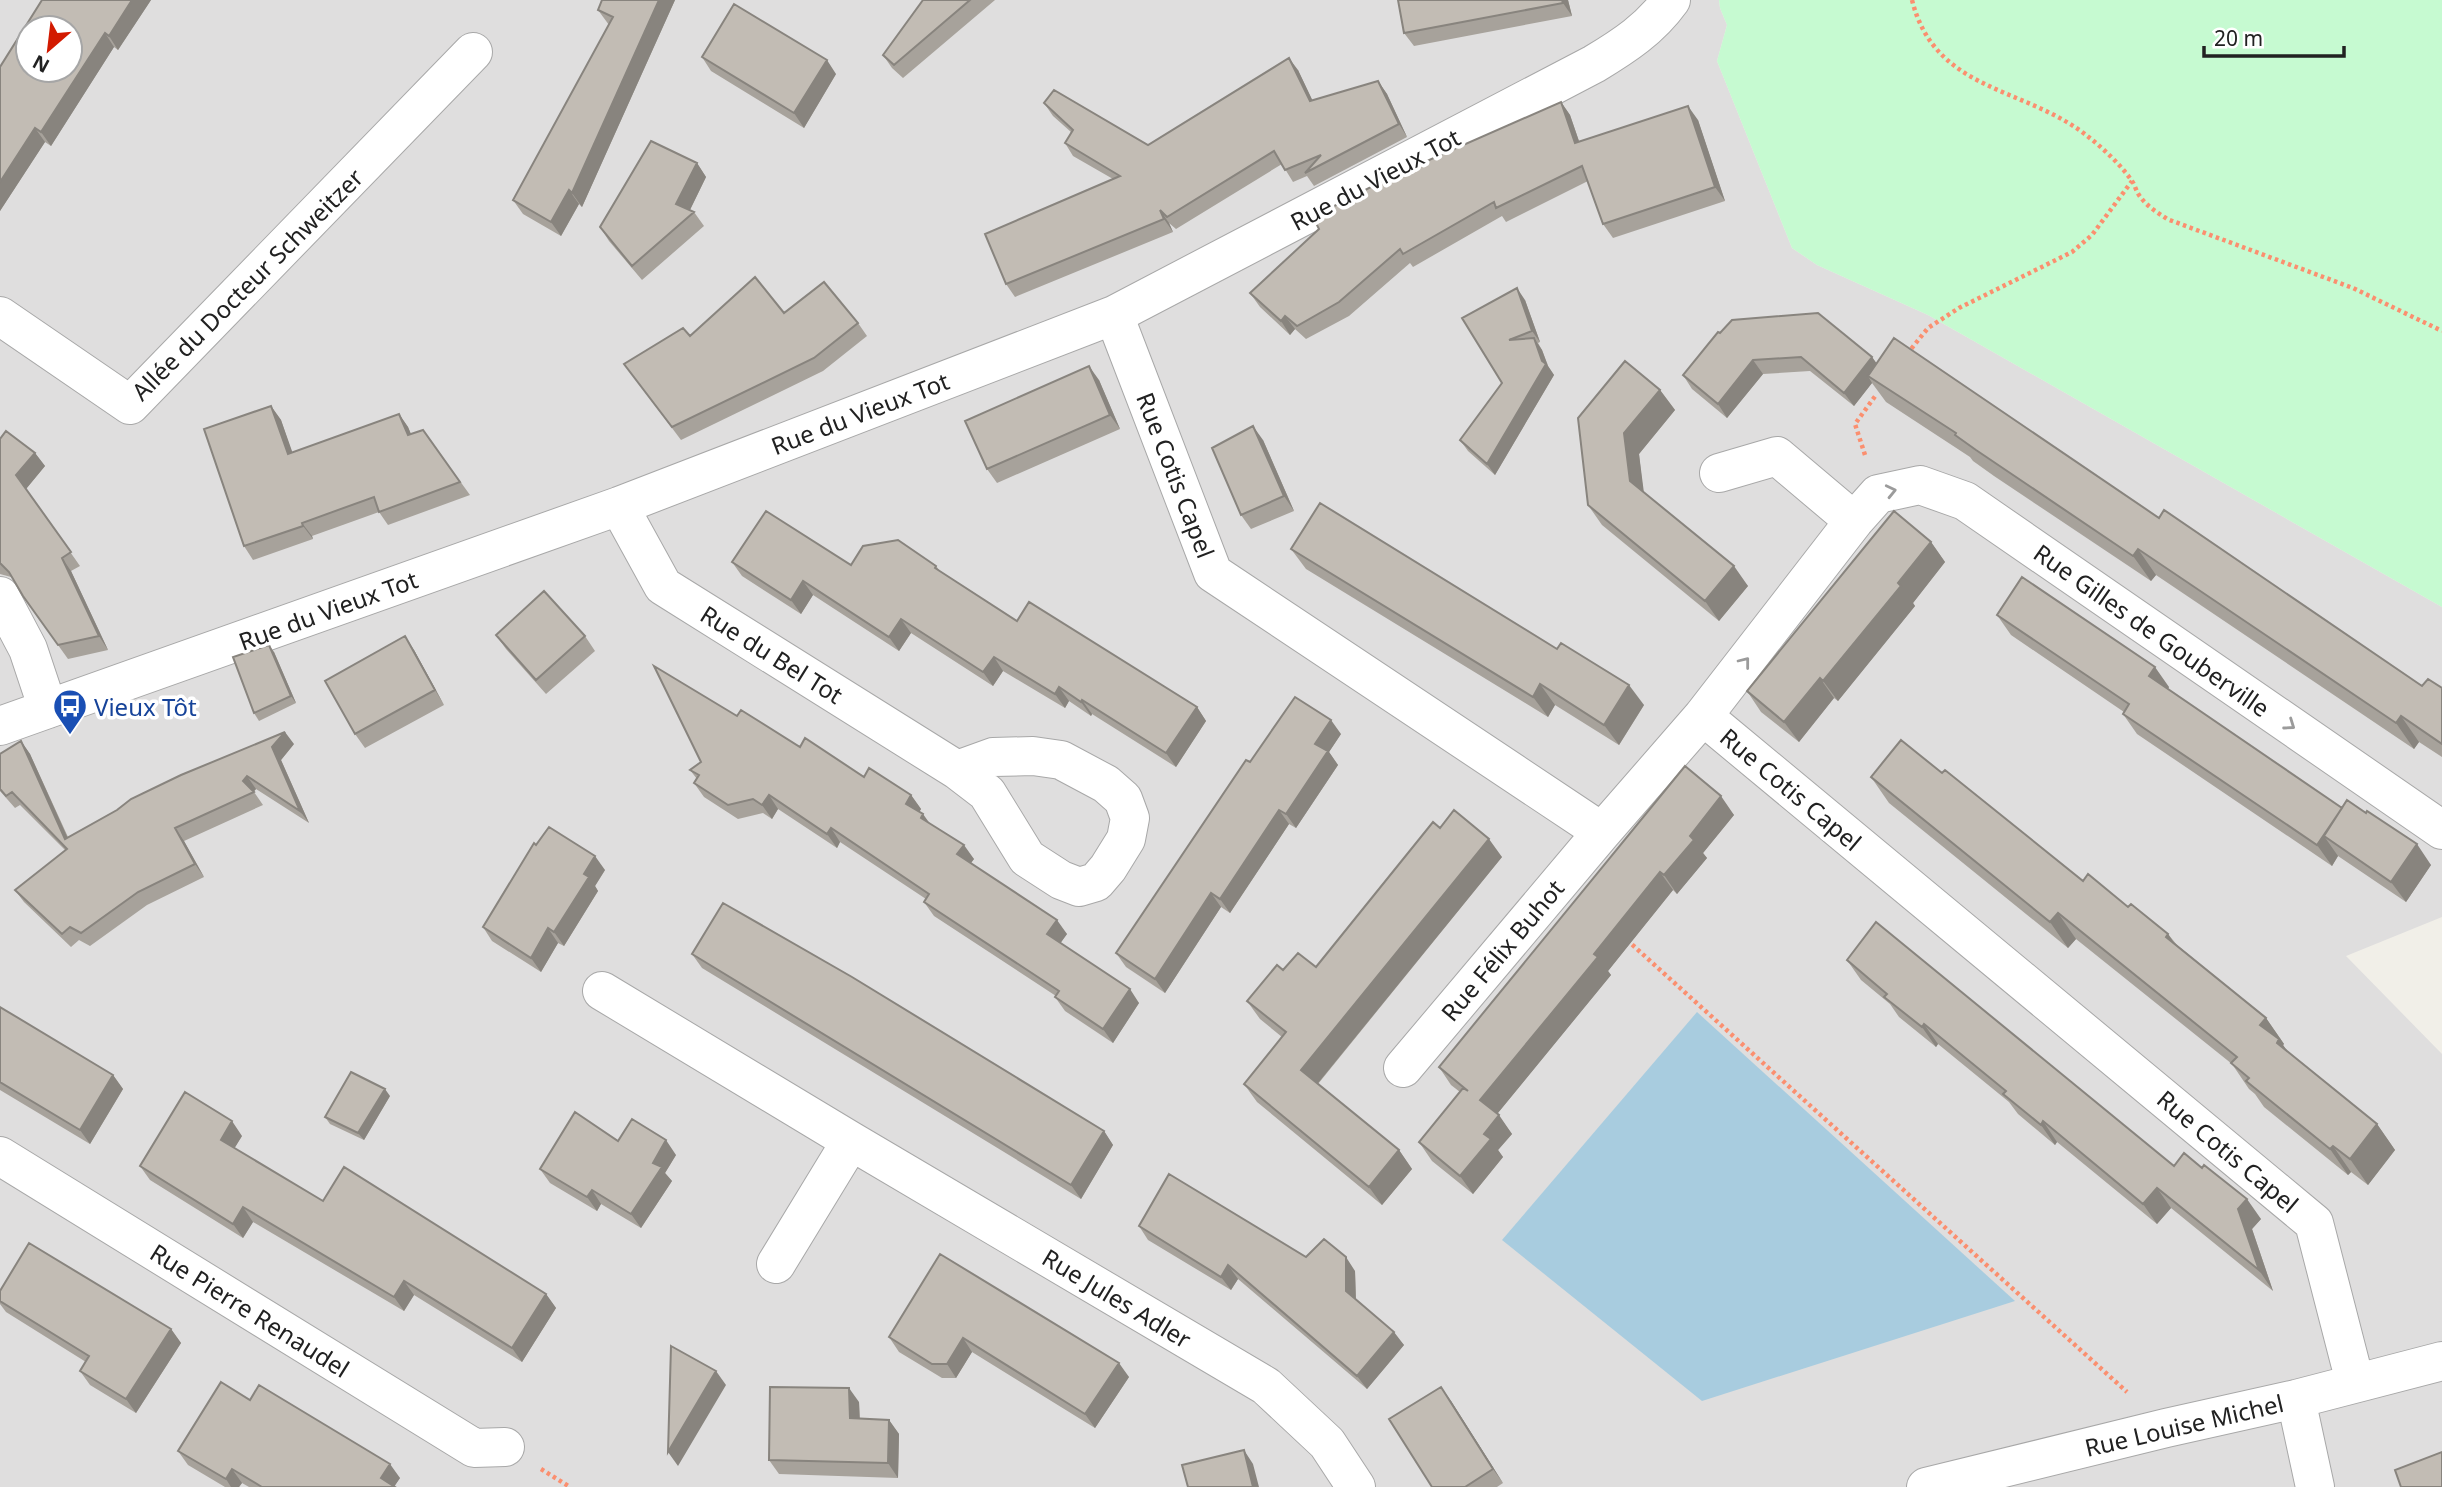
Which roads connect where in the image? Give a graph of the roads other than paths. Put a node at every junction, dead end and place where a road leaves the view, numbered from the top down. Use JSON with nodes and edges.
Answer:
{"nodes":[{"id":1,"x":1671,"y":0,"type":"edge"},
{"id":2,"x":474,"y":52,"type":"dead end"},
{"id":3,"x":1114,"y":315,"type":"junction"},
{"id":4,"x":0,"y":316,"type":"edge"},
{"id":5,"x":1719,"y":473,"type":"dead end"},
{"id":6,"x":619,"y":506,"type":"junction"},
{"id":7,"x":1866,"y":508,"type":"junction"},
{"id":8,"x":0,"y":596,"type":"edge"},
{"id":9,"x":48,"y":709,"type":"junction"},
{"id":10,"x":1703,"y":716,"type":"junction"},
{"id":11,"x":0,"y":726,"type":"edge"},
{"id":12,"x":957,"y":771,"type":"dead end"},
{"id":13,"x":2442,"y":830,"type":"edge"},
{"id":14,"x":1602,"y":832,"type":"junction"},
{"id":15,"x":602,"y":991,"type":"dead end"},
{"id":16,"x":1404,"y":1068,"type":"dead end"},
{"id":17,"x":850,"y":1141,"type":"junction"},
{"id":18,"x":0,"y":1156,"type":"edge"},
{"id":19,"x":776,"y":1264,"type":"dead end"},
{"id":20,"x":2442,"y":1361,"type":"edge"},
{"id":21,"x":2355,"y":1382,"type":"junction"},
{"id":22,"x":2296,"y":1399,"type":"junction"},
{"id":23,"x":505,"y":1447,"type":"dead end"},
{"id":24,"x":1356,"y":1487,"type":"edge"},
{"id":25,"x":1926,"y":1487,"type":"edge"},
{"id":26,"x":2315,"y":1487,"type":"edge"}],
"edges":[{"from":1,"to":3,"type":"street","name":"Rue du Vieux Tot"},
{"from":2,"to":4,"type":"street","name":"Allée du Docteur Schweitzer"},
{"from":3,"to":6,"type":"street","name":"Rue du Vieux Tot"},
{"from":3,"to":14,"type":"street","name":"Rue Cotis Capel"},
{"from":5,"to":7,"type":"street"},
{"from":6,"to":9,"type":"street","name":"Rue du Vieux Tot"},
{"from":6,"to":12,"type":"street","name":"Rue du Bel Tot"},
{"from":10,"to":7,"type":"street","one_way":true},
{"from":7,"to":13,"type":"street","name":"Rue Gilles de Gouberville","one_way":true},
{"from":8,"to":9,"type":"street"},
{"from":9,"to":11,"type":"street","name":"Rue du Vieux Tot"},
{"from":10,"to":14,"type":"street","name":"Rue Cotis Capel"},
{"from":10,"to":21,"type":"street","name":"Rue Cotis Capel"},
{"from":14,"to":16,"type":"street","name":"Rue Félix Buhot"},
{"from":15,"to":17,"type":"street","name":"Rue Jules Adler"},
{"from":17,"to":19,"type":"street"},
{"from":17,"to":24,"type":"street","name":"Rue Jules Adler"},
{"from":18,"to":23,"type":"street","name":"Rue Pierre Renaudel"},
{"from":20,"to":21,"type":"street","name":"Rue Louise Michel"},
{"from":21,"to":22,"type":"street","name":"Rue Louise Michel"},
{"from":22,"to":25,"type":"street","name":"Rue Louise Michel"},
{"from":22,"to":26,"type":"street"}]}
